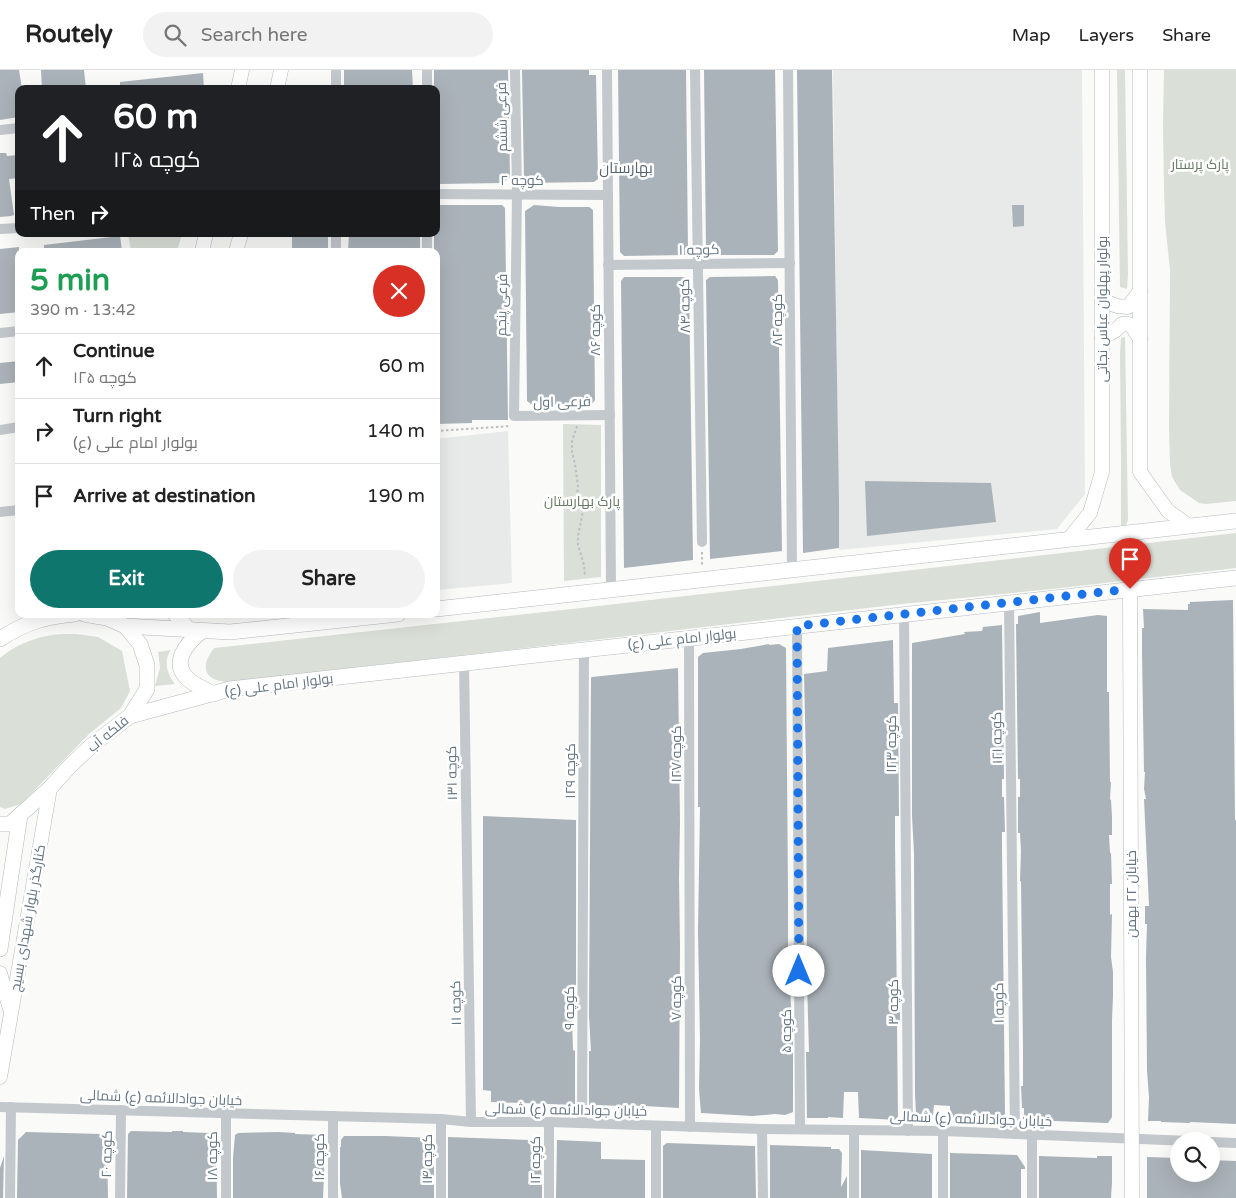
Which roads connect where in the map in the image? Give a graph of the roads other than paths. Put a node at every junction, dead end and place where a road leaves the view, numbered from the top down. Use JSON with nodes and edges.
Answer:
{"nodes":[{"id":1,"x":242,"y":70,"type":"edge"},
{"id":2,"x":281,"y":70,"type":"edge"},
{"id":3,"x":336,"y":70,"type":"edge"},
{"id":4,"x":427,"y":70,"type":"edge"},
{"id":5,"x":515,"y":70,"type":"edge"},
{"id":6,"x":607,"y":70,"type":"edge"},
{"id":7,"x":695,"y":70,"type":"edge"},
{"id":8,"x":788,"y":70,"type":"edge"},
{"id":9,"x":1102,"y":70,"type":"edge"},
{"id":10,"x":1140,"y":70,"type":"edge"},
{"id":11,"x":239,"y":85,"type":"edge"},
{"id":12,"x":278,"y":85,"type":"edge"},
{"id":13,"x":336,"y":85,"type":"edge"},
{"id":14,"x":427,"y":85,"type":"edge"},
{"id":15,"x":15,"y":128,"type":"edge"},
{"id":16,"x":0,"y":130,"type":"edge"},
{"id":17,"x":440,"y":194,"type":"edge"},
{"id":18,"x":517,"y":194,"type":"junction"},
{"id":19,"x":608,"y":195,"type":"junction"},
{"id":20,"x":15,"y":228,"type":"edge"},
{"id":21,"x":0,"y":229,"type":"edge"},
{"id":22,"x":790,"y":263,"type":"junction"},
{"id":23,"x":698,"y":264,"type":"junction"},
{"id":24,"x":608,"y":265,"type":"junction"},
{"id":25,"x":1140,"y":291,"type":"junction"},
{"id":26,"x":1102,"y":300,"type":"junction"},
{"id":27,"x":15,"y":331,"type":"edge"},
{"id":28,"x":0,"y":333,"type":"edge"},
{"id":29,"x":1102,"y":338,"type":"junction"},
{"id":30,"x":1140,"y":340,"type":"junction"},
{"id":31,"x":610,"y":415,"type":"junction"},
{"id":32,"x":514,"y":416,"type":"joint"},
{"id":33,"x":15,"y":428,"type":"edge"},
{"id":34,"x":0,"y":430,"type":"edge"},
{"id":35,"x":15,"y":510,"type":"edge"},
{"id":36,"x":0,"y":512,"type":"edge"},
{"id":37,"x":1236,"y":521,"type":"edge"},
{"id":38,"x":1189,"y":526,"type":"junction"},
{"id":39,"x":1069,"y":539,"type":"junction"},
{"id":40,"x":702,"y":542,"type":"road end"},
{"id":41,"x":792,"y":570,"type":"junction"},
{"id":42,"x":1236,"y":578,"type":"edge"},
{"id":43,"x":1130,"y":589,"type":"junction"},
{"id":44,"x":611,"y":590,"type":"junction"},
{"id":45,"x":1009,"y":603,"type":"junction"},
{"id":46,"x":440,"y":610,"type":"edge"},
{"id":47,"x":904,"y":614,"type":"junction"},
{"id":48,"x":45,"y":618,"type":"edge"},
{"id":49,"x":107,"y":618,"type":"edge"},
{"id":50,"x":180,"y":618,"type":"edge"},
{"id":51,"x":361,"y":618,"type":"edge"},
{"id":52,"x":121,"y":621,"type":"edge"},
{"id":53,"x":797,"y":626,"type":"junction"},
{"id":54,"x":195,"y":631,"type":"junction"},
{"id":55,"x":689,"y":638,"type":"junction"},
{"id":56,"x":0,"y":639,"type":"edge"},
{"id":57,"x":584,"y":650,"type":"junction"},
{"id":58,"x":464,"y":663,"type":"junction"},
{"id":59,"x":214,"y":694,"type":"junction"},
{"id":60,"x":130,"y":716,"type":"junction"},
{"id":61,"x":50,"y":788,"type":"junction"},
{"id":62,"x":20,"y":815,"type":"junction"},
{"id":63,"x":0,"y":824,"type":"edge"},
{"id":64,"x":690,"y":869,"type":"joint"},
{"id":65,"x":1012,"y":872,"type":"joint"},
{"id":66,"x":906,"y":873,"type":"joint"},
{"id":67,"x":468,"y":883,"type":"joint"},
{"id":68,"x":583,"y":892,"type":"joint"},
{"id":69,"x":0,"y":949,"type":"edge"},
{"id":70,"x":0,"y":973,"type":"edge"},
{"id":71,"x":11,"y":1012,"type":"junction"},
{"id":72,"x":0,"y":1077,"type":"edge"},
{"id":73,"x":0,"y":1107,"type":"edge"},
{"id":74,"x":11,"y":1107,"type":"junction"},
{"id":75,"x":121,"y":1110,"type":"junction"},
{"id":76,"x":226,"y":1113,"type":"junction"},
{"id":77,"x":333,"y":1116,"type":"junction"},
{"id":78,"x":441,"y":1120,"type":"junction"},
{"id":79,"x":471,"y":1122,"type":"junction"},
{"id":80,"x":549,"y":1122,"type":"junction"},
{"id":81,"x":582,"y":1123,"type":"junction"},
{"id":82,"x":656,"y":1126,"type":"junction"},
{"id":83,"x":690,"y":1126,"type":"junction"},
{"id":84,"x":762,"y":1129,"type":"junction"},
{"id":85,"x":800,"y":1129,"type":"junction"},
{"id":86,"x":854,"y":1130,"type":"junction"},
{"id":87,"x":908,"y":1131,"type":"junction"},
{"id":88,"x":943,"y":1131,"type":"junction"},
{"id":89,"x":1014,"y":1134,"type":"junction"},
{"id":90,"x":1032,"y":1135,"type":"junction"},
{"id":91,"x":1132,"y":1139,"type":"junction"},
{"id":92,"x":1170,"y":1140,"type":"edge"},
{"id":93,"x":1220,"y":1142,"type":"edge"},
{"id":94,"x":1236,"y":1143,"type":"edge"},
{"id":95,"x":10,"y":1198,"type":"edge"},
{"id":96,"x":120,"y":1198,"type":"edge"},
{"id":97,"x":226,"y":1198,"type":"edge"},
{"id":98,"x":333,"y":1198,"type":"edge"},
{"id":99,"x":441,"y":1198,"type":"edge"},
{"id":100,"x":549,"y":1198,"type":"edge"},
{"id":101,"x":656,"y":1198,"type":"edge"},
{"id":102,"x":763,"y":1198,"type":"edge"},
{"id":103,"x":854,"y":1198,"type":"edge"},
{"id":104,"x":943,"y":1198,"type":"edge"},
{"id":105,"x":1032,"y":1198,"type":"edge"},
{"id":106,"x":1132,"y":1198,"type":"edge"}],
"edges":[{"from":1,"to":11,"type":"main road"},
{"from":2,"to":12,"type":"main road"},
{"from":3,"to":13,"type":"street"},
{"from":4,"to":14,"type":"street"},
{"from":5,"to":18,"type":"street","name":"فرعی ششم"},
{"from":6,"to":19,"type":"street","name":"کوچه ۸۶"},
{"from":7,"to":23,"type":"street","name":"کوچه ۸۴"},
{"from":8,"to":22,"type":"street","name":"کوچه ۸۲"},
{"from":9,"to":26,"type":"main road","name":"بولوار پهلوان عباس نجاتی"},
{"from":10,"to":25,"type":"main road"},
{"from":15,"to":16,"type":"street"},
{"from":17,"to":18,"type":"street","name":"کوچه ۲"},
{"from":18,"to":19,"type":"street","name":"کوچه ۲"},
{"from":18,"to":32,"type":"street","name":"فرعی پنجم"},
{"from":19,"to":24,"type":"street","name":"کوچه ۸۶"},
{"from":20,"to":21,"type":"street"},
{"from":22,"to":23,"type":"street","name":"کوچه ۱"},
{"from":22,"to":41,"type":"street","name":"کوچه ۸۲"},
{"from":23,"to":24,"type":"street","name":"کوچه ۱"},
{"from":23,"to":40,"type":"street","name":"کوچه ۸۴"},
{"from":24,"to":31,"type":"street","name":"کوچه ۸۶"},
{"from":25,"to":26,"type":"main road"},
{"from":25,"to":30,"type":"main road"},
{"from":26,"to":29,"type":"main road","name":"بولوار پهلوان عباس نجاتی"},
{"from":27,"to":28,"type":"street"},
{"from":29,"to":30,"type":"main road"},
{"from":29,"to":39,"type":"main road","name":"بولوار پهلوان عباس نجاتی"},
{"from":30,"to":38,"type":"main road"},
{"from":31,"to":32,"type":"street","name":"فرعی اول"},
{"from":31,"to":44,"type":"street","name":"کوچه ۸۶"},
{"from":33,"to":34,"type":"street"},
{"from":35,"to":36,"type":"street"},
{"from":37,"to":38,"type":"main road"},
{"from":38,"to":39,"type":"main road"},
{"from":39,"to":41,"type":"main road"},
{"from":41,"to":44,"type":"main road"},
{"from":42,"to":43,"type":"main road","name":"بولوار امام علی (ع)"},
{"from":43,"to":45,"type":"main road","name":"بولوار امام علی (ع)"},
{"from":43,"to":91,"type":"main road","name":"خیابان ۲۲ بهمن"},
{"from":44,"to":46,"type":"main road"},
{"from":45,"to":47,"type":"main road","name":"بولوار امام علی (ع)"},
{"from":45,"to":65,"type":"street","name":"کوچه ۱۲۱"},
{"from":47,"to":53,"type":"main road","name":"بولوار امام علی (ع)"},
{"from":47,"to":66,"type":"street","name":"کوچه ۱۲۳"},
{"from":48,"to":56,"type":"main road"},
{"from":49,"to":52,"type":"main road"},
{"from":50,"to":54,"type":"main road"},
{"from":51,"to":54,"type":"main road"},
{"from":52,"to":54,"type":"main road"},
{"from":52,"to":60,"type":"main road","name":"فلکه آب"},
{"from":53,"to":55,"type":"main road","name":"بولوار امام علی (ع)"},
{"from":53,"to":85,"type":"street","name":"کوچه ۵"},
{"from":54,"to":59,"type":"main road"},
{"from":55,"to":57,"type":"main road","name":"بولوار امام علی (ع)"},
{"from":55,"to":64,"type":"street","name":"کوچه ۱۲۷"},
{"from":57,"to":58,"type":"main road","name":"بولوار امام علی (ع)"},
{"from":57,"to":68,"type":"street","name":"کوچه ۱۲۹"},
{"from":58,"to":59,"type":"main road","name":"بولوار امام علی (ع)"},
{"from":58,"to":67,"type":"street","name":"کوچه ۱۳۱"},
{"from":59,"to":60,"type":"main road","name":"بولوار امام علی (ع)"},
{"from":60,"to":61,"type":"main road","name":"فلکه آب"},
{"from":61,"to":62,"type":"main road","name":"فلکه آب"},
{"from":61,"to":71,"type":"main road","name":"کنارگذر بلوار شهدای بسیج"},
{"from":62,"to":63,"type":"main road","name":"فلکه آب"},
{"from":62,"to":69,"type":"main road"},
{"from":64,"to":83,"type":"street","name":"کوچه ۷"},
{"from":65,"to":89,"type":"street","name":"کوچه ۱"},
{"from":66,"to":87,"type":"street","name":"کوچه ۳"},
{"from":67,"to":79,"type":"street","name":"کوچه ۱۱"},
{"from":68,"to":81,"type":"street","name":"کوچه ۹"},
{"from":70,"to":71,"type":"main road"},
{"from":71,"to":72,"type":"main road","name":"کنارگذر بلوار شهدای بسیج"},
{"from":73,"to":74,"type":"street","name":"خیابان جوادالائمه (ع) شمالی"},
{"from":74,"to":75,"type":"street","name":"خیابان جوادالائمه (ع) شمالی"},
{"from":74,"to":95,"type":"street"},
{"from":75,"to":76,"type":"street","name":"خیابان جوادالائمه (ع) شمالی"},
{"from":75,"to":96,"type":"street","name":"کوچه ۲۰"},
{"from":76,"to":77,"type":"street","name":"خیابان جوادالائمه (ع) شمالی"},
{"from":76,"to":97,"type":"street","name":"کوچه ۱۸"},
{"from":77,"to":78,"type":"street","name":"خیابان جوادالائمه (ع) شمالی"},
{"from":77,"to":98,"type":"street","name":"کوچه ۱۶"},
{"from":78,"to":79,"type":"street","name":"خیابان جوادالائمه (ع) شمالی"},
{"from":78,"to":99,"type":"street","name":"کوچه ۱۴"},
{"from":79,"to":80,"type":"street","name":"خیابان جوادالائمه (ع) شمالی"},
{"from":80,"to":81,"type":"street","name":"خیابان جوادالائمه (ع) شمالی"},
{"from":80,"to":100,"type":"street","name":"کوچه ۱۲"},
{"from":81,"to":82,"type":"street","name":"خیابان جوادالائمه (ع) شمالی"},
{"from":82,"to":83,"type":"street","name":"خیابان جوادالائمه (ع) شمالی"},
{"from":82,"to":101,"type":"street"},
{"from":83,"to":84,"type":"street","name":"خیابان جوادالائمه (ع) شمالی"},
{"from":84,"to":85,"type":"street","name":"خیابان جوادالائمه (ع) شمالی"},
{"from":84,"to":102,"type":"street"},
{"from":85,"to":86,"type":"street","name":"خیابان جوادالائمه (ع) شمالی"},
{"from":86,"to":87,"type":"street","name":"خیابان جوادالائمه (ع) شمالی"},
{"from":86,"to":103,"type":"street"},
{"from":87,"to":88,"type":"street","name":"خیابان جوادالائمه (ع) شمالی"},
{"from":88,"to":89,"type":"street","name":"خیابان جوادالائمه (ع) شمالی"},
{"from":88,"to":104,"type":"street"},
{"from":89,"to":90,"type":"street","name":"خیابان جوادالائمه (ع) شمالی"},
{"from":90,"to":91,"type":"street","name":"خیابان جوادالائمه (ع) شمالی"},
{"from":90,"to":105,"type":"street"},
{"from":91,"to":92,"type":"street","name":"خیابان جوادالائمه (ع) شمالی"},
{"from":91,"to":106,"type":"main road","name":"خیابان ۲۲ بهمن"},
{"from":93,"to":94,"type":"street"}]}
